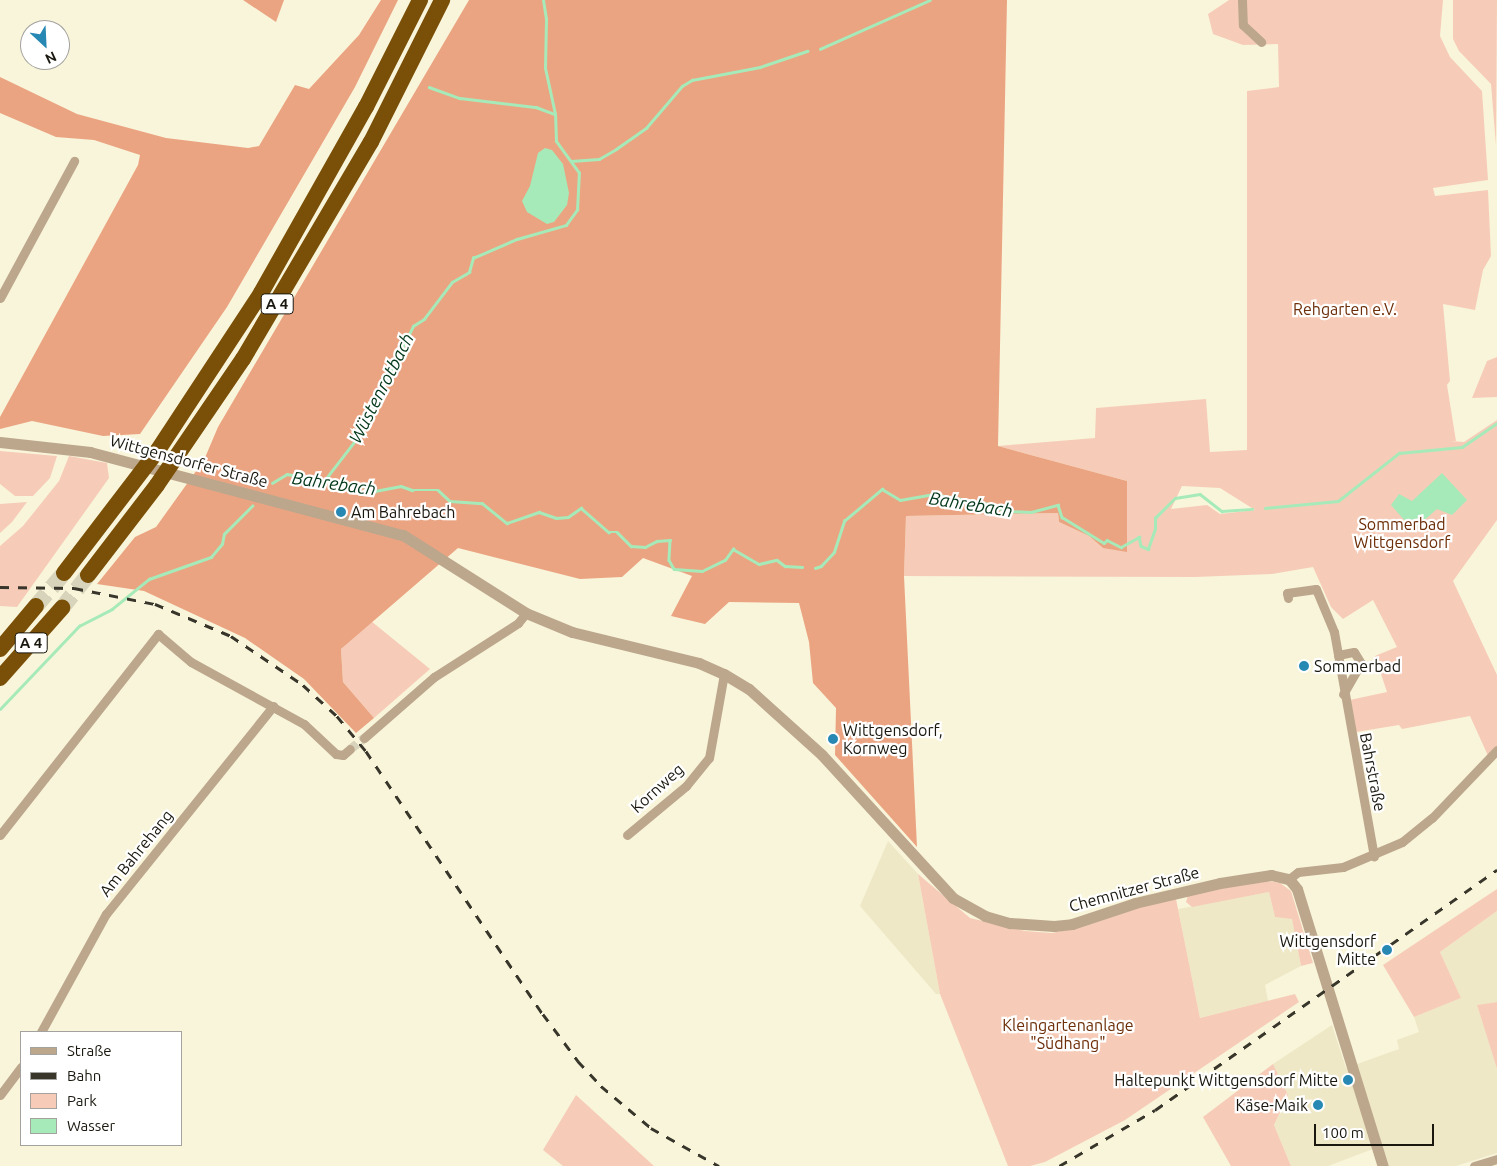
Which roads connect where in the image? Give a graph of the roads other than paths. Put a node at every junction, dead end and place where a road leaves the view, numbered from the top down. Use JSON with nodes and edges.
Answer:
{"nodes":[{"id":1,"x":420,"y":0,"type":"edge"},
{"id":2,"x":442,"y":0,"type":"edge"},
{"id":3,"x":1242,"y":0,"type":"edge"},
{"id":4,"x":1261,"y":42,"type":"dead end"},
{"id":5,"x":74,"y":161,"type":"dead end"},
{"id":6,"x":0,"y":298,"type":"edge"},
{"id":7,"x":0,"y":442,"type":"edge"},
{"id":8,"x":64,"y":573,"type":"tunnel mouth"},
{"id":9,"x":88,"y":575,"type":"tunnel mouth"},
{"id":10,"x":1288,"y":598,"type":"dead end"},
{"id":11,"x":36,"y":606,"type":"tunnel mouth"},
{"id":12,"x":62,"y":608,"type":"tunnel mouth"},
{"id":13,"x":526,"y":613,"type":"junction"},
{"id":14,"x":0,"y":649,"type":"edge"},
{"id":15,"x":1338,"y":655,"type":"junction"},
{"id":16,"x":724,"y":674,"type":"junction"},
{"id":17,"x":0,"y":678,"type":"edge"},
{"id":18,"x":1344,"y":694,"type":"junction"},
{"id":19,"x":273,"y":706,"type":"junction"},
{"id":20,"x":793,"y":728,"type":"joint"},
{"id":21,"x":364,"y":738,"type":"tunnel mouth"},
{"id":22,"x":350,"y":749,"type":"tunnel mouth"},
{"id":23,"x":1497,"y":750,"type":"edge"},
{"id":24,"x":0,"y":835,"type":"edge"},
{"id":25,"x":627,"y":835,"type":"dead end"},
{"id":26,"x":1374,"y":856,"type":"junction"},
{"id":27,"x":1290,"y":879,"type":"junction"},
{"id":28,"x":42,"y":1031,"type":"edge"},
{"id":29,"x":20,"y":1068,"type":"edge"},
{"id":30,"x":0,"y":1095,"type":"edge"},
{"id":31,"x":1497,"y":1158,"type":"edge"},
{"id":32,"x":1383,"y":1166,"type":"edge"},
{"id":33,"x":1474,"y":1166,"type":"edge"}],
"edges":[{"from":1,"to":8,"type":"highway","number":"A 4"},
{"from":2,"to":9,"type":"highway","number":"A 4"},
{"from":3,"to":4,"type":"street"},
{"from":5,"to":6,"type":"street"},
{"from":7,"to":13,"type":"street","name":"Wittgensdorfer Straße"},
{"from":10,"to":15,"type":"street","name":"Bahrstraße"},
{"from":11,"to":14,"type":"highway","number":"A 4"},
{"from":12,"to":17,"type":"highway","number":"A 4"},
{"from":13,"to":16,"type":"street","name":"Wittgensdorfer Straße"},
{"from":13,"to":21,"type":"street"},
{"from":15,"to":18,"type":"street","name":"Bahrstraße"},
{"from":15,"to":18,"type":"street"},
{"from":16,"to":20,"type":"street","name":"Wittgensdorfer Straße"},
{"from":16,"to":25,"type":"street","name":"Kornweg"},
{"from":18,"to":26,"type":"street","name":"Bahrstraße"},
{"from":19,"to":22,"type":"street"},
{"from":19,"to":24,"type":"street"},
{"from":19,"to":28,"type":"street","name":"Am Bahrehang"},
{"from":20,"to":27,"type":"street","name":"Chemnitzer Straße"},
{"from":23,"to":26,"type":"street"},
{"from":26,"to":27,"type":"street"},
{"from":27,"to":32,"type":"street"},
{"from":29,"to":30,"type":"street"},
{"from":31,"to":33,"type":"street"}]}
